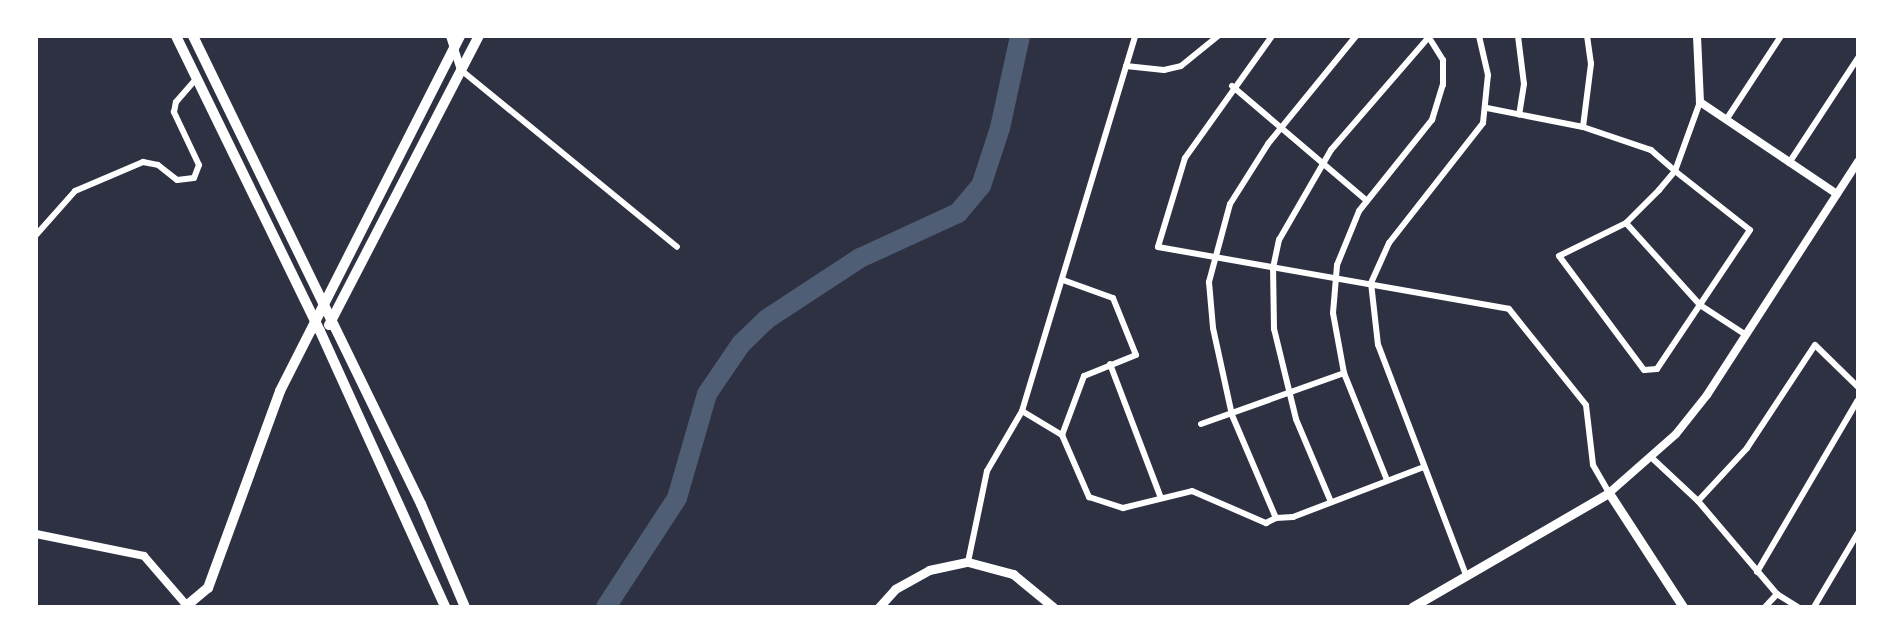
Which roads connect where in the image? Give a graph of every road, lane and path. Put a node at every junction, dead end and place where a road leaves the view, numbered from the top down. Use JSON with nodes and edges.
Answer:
{"nodes":[{"id":1,"x":176,"y":36,"type":"edge"},
{"id":2,"x":193,"y":36,"type":"edge"},
{"id":3,"x":450,"y":36,"type":"edge"},
{"id":4,"x":460,"y":36,"type":"edge"},
{"id":5,"x":479,"y":36,"type":"edge"},
{"id":6,"x":1135,"y":36,"type":"edge"},
{"id":7,"x":1218,"y":36,"type":"edge"},
{"id":8,"x":1272,"y":36,"type":"edge"},
{"id":9,"x":1356,"y":36,"type":"edge"},
{"id":10,"x":1479,"y":36,"type":"edge"},
{"id":11,"x":1518,"y":36,"type":"edge"},
{"id":12,"x":1587,"y":36,"type":"edge"},
{"id":13,"x":1697,"y":36,"type":"edge"},
{"id":14,"x":1781,"y":36,"type":"edge"},
{"id":15,"x":1428,"y":37,"type":"edge"},
{"id":16,"x":454,"y":48,"type":"junction"},
{"id":17,"x":1858,"y":58,"type":"edge"},
{"id":18,"x":1126,"y":66,"type":"junction"},
{"id":19,"x":461,"y":70,"type":"junction"},
{"id":20,"x":196,"y":79,"type":"junction"},
{"id":21,"x":1232,"y":86,"type":"junction"},
{"id":22,"x":1700,"y":102,"type":"junction"},
{"id":23,"x":1487,"y":108,"type":"junction"},
{"id":24,"x":1519,"y":115,"type":"junction"},
{"id":25,"x":1725,"y":120,"type":"junction"},
{"id":26,"x":1583,"y":127,"type":"junction"},
{"id":27,"x":1281,"y":128,"type":"junction"},
{"id":28,"x":1858,"y":162,"type":"edge"},
{"id":29,"x":1789,"y":163,"type":"junction"},
{"id":30,"x":1323,"y":164,"type":"junction"},
{"id":31,"x":1675,"y":171,"type":"junction"},
{"id":32,"x":1837,"y":194,"type":"junction"},
{"id":33,"x":1367,"y":201,"type":"junction"},
{"id":34,"x":1626,"y":223,"type":"junction"},
{"id":35,"x":36,"y":235,"type":"edge"},
{"id":36,"x":677,"y":247,"type":"dead end"},
{"id":37,"x":1214,"y":260,"type":"junction"},
{"id":38,"x":1273,"y":268,"type":"junction"},
{"id":39,"x":1337,"y":279,"type":"junction"},
{"id":40,"x":1063,"y":280,"type":"junction"},
{"id":41,"x":1371,"y":283,"type":"junction"},
{"id":42,"x":324,"y":303,"type":"junction"},
{"id":43,"x":1700,"y":305,"type":"junction"},
{"id":44,"x":314,"y":320,"type":"junction"},
{"id":45,"x":333,"y":322,"type":"junction"},
{"id":46,"x":320,"y":331,"type":"junction"},
{"id":47,"x":1746,"y":335,"type":"junction"},
{"id":48,"x":302,"y":344,"type":"junction"},
{"id":49,"x":1110,"y":364,"type":"junction"},
{"id":50,"x":1344,"y":373,"type":"junction"},
{"id":51,"x":1858,"y":387,"type":"edge"},
{"id":52,"x":1288,"y":394,"type":"junction"},
{"id":53,"x":1858,"y":400,"type":"edge"},
{"id":54,"x":1022,"y":411,"type":"junction"},
{"id":55,"x":1232,"y":415,"type":"junction"},
{"id":56,"x":1201,"y":424,"type":"dead end"},
{"id":57,"x":1062,"y":435,"type":"junction"},
{"id":58,"x":1652,"y":458,"type":"junction"},
{"id":59,"x":1424,"y":467,"type":"junction"},
{"id":60,"x":1387,"y":480,"type":"junction"},
{"id":61,"x":1609,"y":493,"type":"junction"},
{"id":62,"x":1161,"y":498,"type":"junction"},
{"id":63,"x":1698,"y":501,"type":"junction"},
{"id":64,"x":1331,"y":502,"type":"junction"},
{"id":65,"x":1276,"y":518,"type":"junction"},
{"id":66,"x":1858,"y":533,"type":"edge"},
{"id":67,"x":36,"y":534,"type":"edge"},
{"id":68,"x":968,"y":562,"type":"junction"},
{"id":69,"x":1757,"y":572,"type":"junction"},
{"id":70,"x":1466,"y":575,"type":"junction"},
{"id":71,"x":1777,"y":594,"type":"junction"},
{"id":72,"x":187,"y":607,"type":"edge"},
{"id":73,"x":445,"y":607,"type":"edge"},
{"id":74,"x":465,"y":607,"type":"edge"},
{"id":75,"x":879,"y":607,"type":"edge"},
{"id":76,"x":1053,"y":607,"type":"edge"},
{"id":77,"x":1412,"y":607,"type":"edge"},
{"id":78,"x":1683,"y":607,"type":"edge"},
{"id":79,"x":1765,"y":607,"type":"edge"},
{"id":80,"x":1798,"y":607,"type":"edge"},
{"id":81,"x":1814,"y":607,"type":"edge"}],
"edges":[{"from":1,"to":20,"type":"main road"},
{"from":2,"to":42,"type":"main road"},
{"from":3,"to":16,"type":"street"},
{"from":4,"to":16,"type":"main road"},
{"from":5,"to":19,"type":"main road"},
{"from":6,"to":18,"type":"street"},
{"from":7,"to":18,"type":"street"},
{"from":8,"to":21,"type":"street"},
{"from":9,"to":27,"type":"street"},
{"from":10,"to":23,"type":"street"},
{"from":11,"to":24,"type":"street"},
{"from":12,"to":26,"type":"street"},
{"from":13,"to":22,"type":"street"},
{"from":14,"to":25,"type":"street"},
{"from":15,"to":30,"type":"street"},
{"from":15,"to":33,"type":"street"},
{"from":16,"to":19,"type":"street"},
{"from":16,"to":42,"type":"main road"},
{"from":17,"to":29,"type":"street"},
{"from":18,"to":40,"type":"street"},
{"from":19,"to":36,"type":"street"},
{"from":19,"to":45,"type":"main road"},
{"from":20,"to":35,"type":"street"},
{"from":20,"to":44,"type":"main road"},
{"from":21,"to":27,"type":"street"},
{"from":21,"to":37,"type":"street"},
{"from":22,"to":25,"type":"street"},
{"from":22,"to":31,"type":"street"},
{"from":23,"to":24,"type":"street"},
{"from":23,"to":41,"type":"street"},
{"from":24,"to":26,"type":"street"},
{"from":25,"to":29,"type":"street"},
{"from":26,"to":31,"type":"street"},
{"from":27,"to":30,"type":"street"},
{"from":27,"to":37,"type":"street"},
{"from":28,"to":32,"type":"street"},
{"from":29,"to":32,"type":"street"},
{"from":30,"to":33,"type":"street"},
{"from":30,"to":38,"type":"street"},
{"from":31,"to":34,"type":"street"},
{"from":31,"to":43,"type":"street"},
{"from":32,"to":47,"type":"street"},
{"from":33,"to":39,"type":"street"},
{"from":34,"to":43,"type":"street"},
{"from":34,"to":43,"type":"street"},
{"from":37,"to":38,"type":"street"},
{"from":37,"to":55,"type":"street"},
{"from":38,"to":39,"type":"street"},
{"from":38,"to":52,"type":"street"},
{"from":39,"to":41,"type":"street"},
{"from":39,"to":50,"type":"street"},
{"from":40,"to":49,"type":"street"},
{"from":40,"to":54,"type":"street"},
{"from":41,"to":59,"type":"street"},
{"from":41,"to":61,"type":"street"},
{"from":42,"to":44,"type":"main road"},
{"from":42,"to":45,"type":"main road"},
{"from":43,"to":47,"type":"street"},
{"from":44,"to":46,"type":"main road"},
{"from":44,"to":48,"type":"main road"},
{"from":45,"to":46,"type":"main road"},
{"from":45,"to":74,"type":"main road"},
{"from":46,"to":48,"type":"main road"},
{"from":46,"to":73,"type":"main road"},
{"from":47,"to":58,"type":"street"},
{"from":48,"to":72,"type":"main road"},
{"from":49,"to":57,"type":"street"},
{"from":49,"to":62,"type":"street"},
{"from":50,"to":52,"type":"street"},
{"from":50,"to":60,"type":"street"},
{"from":51,"to":63,"type":"street"},
{"from":52,"to":55,"type":"street"},
{"from":52,"to":64,"type":"street"},
{"from":53,"to":69,"type":"street"},
{"from":54,"to":57,"type":"street"},
{"from":54,"to":68,"type":"street"},
{"from":55,"to":56,"type":"street"},
{"from":55,"to":65,"type":"street"},
{"from":57,"to":62,"type":"street"},
{"from":58,"to":61,"type":"street"},
{"from":58,"to":63,"type":"street"},
{"from":59,"to":60,"type":"street"},
{"from":59,"to":70,"type":"street"},
{"from":60,"to":64,"type":"street"},
{"from":61,"to":70,"type":"main road"},
{"from":61,"to":78,"type":"main road"},
{"from":62,"to":65,"type":"street"},
{"from":63,"to":69,"type":"street"},
{"from":64,"to":65,"type":"street"},
{"from":66,"to":81,"type":"street"},
{"from":67,"to":72,"type":"street"},
{"from":68,"to":75,"type":"main road"},
{"from":68,"to":76,"type":"main road"},
{"from":69,"to":71,"type":"street"},
{"from":70,"to":77,"type":"main road"},
{"from":71,"to":79,"type":"street"},
{"from":71,"to":80,"type":"street"}]}
